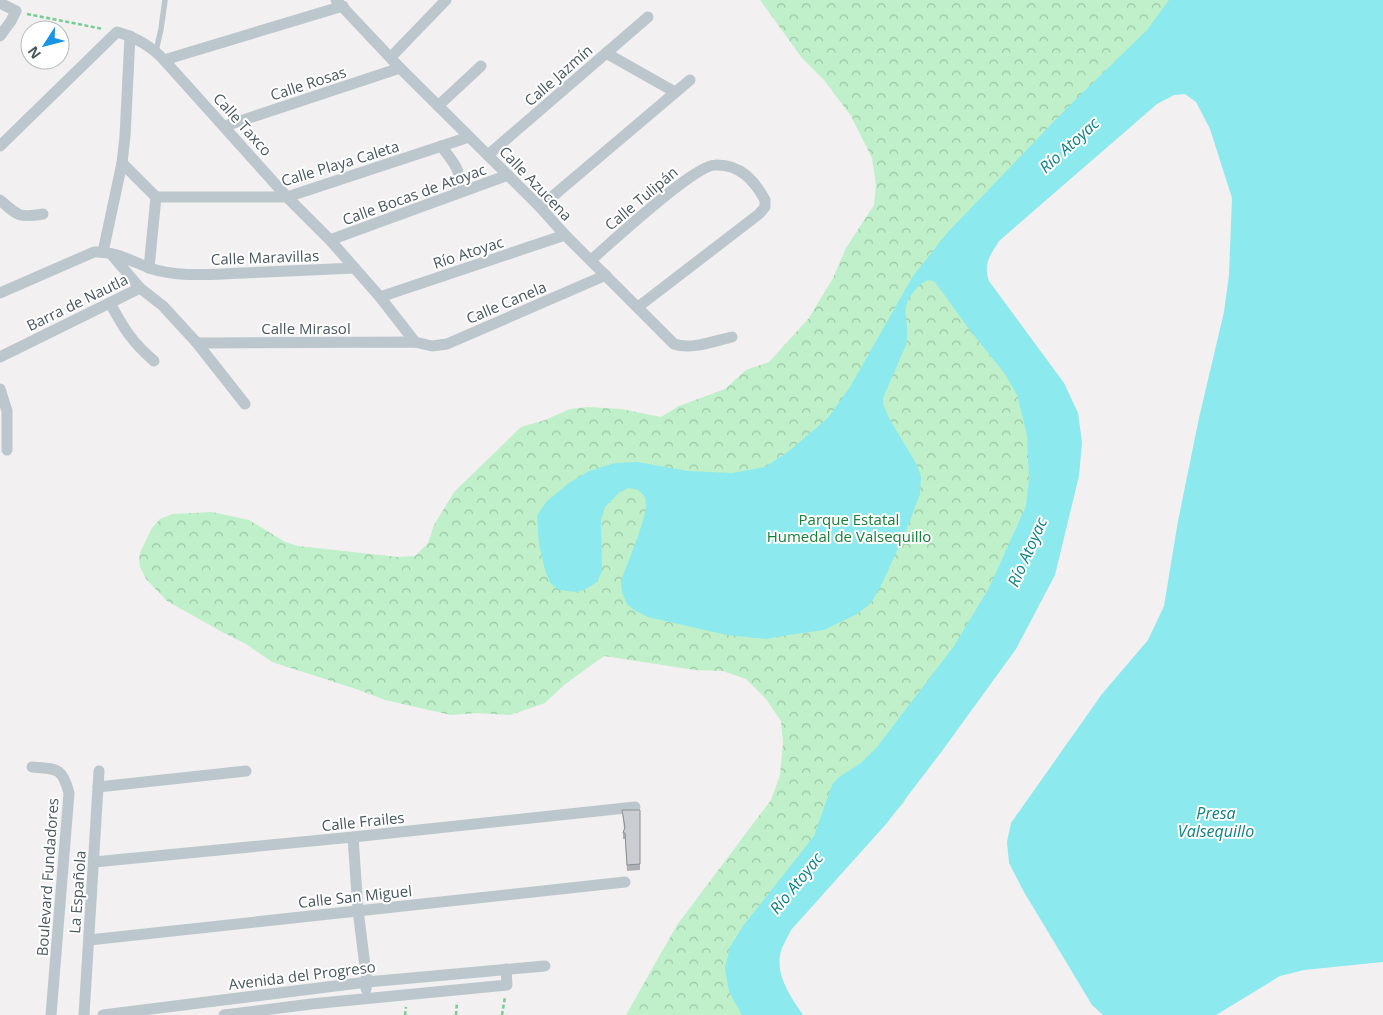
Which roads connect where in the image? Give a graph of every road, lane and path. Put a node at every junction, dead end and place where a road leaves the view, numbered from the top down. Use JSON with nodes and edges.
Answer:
{"nodes":[{"id":1,"x":165,"y":0,"type":"edge"},
{"id":2,"x":446,"y":0,"type":"edge"},
{"id":3,"x":0,"y":3,"type":"edge"},
{"id":4,"x":340,"y":3,"type":"edge"},
{"id":5,"x":16,"y":11,"type":"junction"},
{"id":6,"x":648,"y":17,"type":"dead end"},
{"id":7,"x":116,"y":32,"type":"junction"},
{"id":8,"x":0,"y":36,"type":"edge"},
{"id":9,"x":130,"y":36,"type":"junction"},
{"id":10,"x":606,"y":53,"type":"junction"},
{"id":11,"x":160,"y":55,"type":"junction"},
{"id":12,"x":391,"y":57,"type":"junction"},
{"id":13,"x":481,"y":66,"type":"dead end"},
{"id":14,"x":400,"y":68,"type":"junction"},
{"id":15,"x":690,"y":80,"type":"dead end"},
{"id":16,"x":675,"y":92,"type":"junction"},
{"id":17,"x":438,"y":106,"type":"junction"},
{"id":18,"x":225,"y":126,"type":"junction"},
{"id":19,"x":469,"y":137,"type":"junction"},
{"id":20,"x":0,"y":146,"type":"edge"},
{"id":21,"x":441,"y":146,"type":"junction"},
{"id":22,"x":488,"y":155,"type":"junction"},
{"id":23,"x":122,"y":162,"type":"junction"},
{"id":24,"x":508,"y":175,"type":"junction"},
{"id":25,"x":456,"y":194,"type":"junction"},
{"id":26,"x":156,"y":197,"type":"junction"},
{"id":27,"x":287,"y":197,"type":"junction"},
{"id":28,"x":0,"y":200,"type":"edge"},
{"id":29,"x":540,"y":207,"type":"junction"},
{"id":30,"x":43,"y":214,"type":"dead end"},
{"id":31,"x":565,"y":235,"type":"junction"},
{"id":32,"x":330,"y":240,"type":"junction"},
{"id":33,"x":107,"y":253,"type":"junction"},
{"id":34,"x":591,"y":260,"type":"junction"},
{"id":35,"x":149,"y":268,"type":"junction"},
{"id":36,"x":354,"y":268,"type":"junction"},
{"id":37,"x":606,"y":275,"type":"junction"},
{"id":38,"x":140,"y":288,"type":"junction"},
{"id":39,"x":0,"y":293,"type":"edge"},
{"id":40,"x":380,"y":297,"type":"junction"},
{"id":41,"x":110,"y":303,"type":"junction"},
{"id":42,"x":638,"y":307,"type":"junction"},
{"id":43,"x":732,"y":337,"type":"dead end"},
{"id":44,"x":415,"y":342,"type":"junction"},
{"id":45,"x":197,"y":343,"type":"junction"},
{"id":46,"x":0,"y":357,"type":"edge"},
{"id":47,"x":154,"y":361,"type":"dead end"},
{"id":48,"x":0,"y":389,"type":"edge"},
{"id":49,"x":245,"y":404,"type":"dead end"},
{"id":50,"x":7,"y":450,"type":"dead end"},
{"id":51,"x":32,"y":767,"type":"dead end"},
{"id":52,"x":99,"y":771,"type":"dead end"},
{"id":53,"x":246,"y":771,"type":"dead end"},
{"id":54,"x":98,"y":787,"type":"junction"},
{"id":55,"x":635,"y":807,"type":"dead end"},
{"id":56,"x":353,"y":837,"type":"junction"},
{"id":57,"x":94,"y":862,"type":"junction"},
{"id":58,"x":625,"y":882,"type":"dead end"},
{"id":59,"x":358,"y":910,"type":"junction"},
{"id":60,"x":89,"y":940,"type":"junction"},
{"id":61,"x":545,"y":966,"type":"dead end"},
{"id":62,"x":506,"y":969,"type":"junction"},
{"id":63,"x":367,"y":982,"type":"junction"},
{"id":64,"x":507,"y":985,"type":"junction"},
{"id":65,"x":253,"y":996,"type":"junction"},
{"id":66,"x":366,"y":998,"type":"junction"},
{"id":67,"x":250,"y":1014,"type":"edge"},
{"id":68,"x":51,"y":1015,"type":"edge"},
{"id":69,"x":84,"y":1015,"type":"edge"},
{"id":70,"x":103,"y":1015,"type":"edge"},
{"id":71,"x":224,"y":1015,"type":"edge"},
{"id":72,"x":502,"y":1015,"type":"edge"}],
"edges":[{"from":1,"to":11,"type":"lane"},
{"from":2,"to":12,"type":"street"},
{"from":3,"to":5,"type":"street"},
{"from":4,"to":11,"type":"street"},
{"from":4,"to":12,"type":"street","name":"Calle Azucena"},
{"from":5,"to":7,"type":"path"},
{"from":5,"to":8,"type":"street"},
{"from":6,"to":10,"type":"street","name":"Calle Jazmín"},
{"from":7,"to":9,"type":"street","name":"Calle Taxco"},
{"from":7,"to":20,"type":"street"},
{"from":9,"to":11,"type":"street","name":"Calle Taxco"},
{"from":9,"to":23,"type":"street"},
{"from":10,"to":16,"type":"street"},
{"from":10,"to":22,"type":"street","name":"Calle Jazmín"},
{"from":11,"to":18,"type":"street","name":"Calle Taxco"},
{"from":12,"to":14,"type":"street","name":"Calle Azucena"},
{"from":13,"to":17,"type":"street"},
{"from":14,"to":17,"type":"street","name":"Calle Azucena"},
{"from":14,"to":18,"type":"street","name":"Calle Rosas"},
{"from":15,"to":16,"type":"street"},
{"from":16,"to":29,"type":"street"},
{"from":17,"to":19,"type":"street","name":"Calle Azucena"},
{"from":18,"to":27,"type":"street","name":"Calle Taxco"},
{"from":19,"to":21,"type":"street","name":"Calle Playa Caleta"},
{"from":19,"to":22,"type":"street","name":"Calle Azucena"},
{"from":21,"to":25,"type":"street"},
{"from":21,"to":27,"type":"street","name":"Calle Playa Caleta"},
{"from":22,"to":24,"type":"street","name":"Calle Azucena"},
{"from":23,"to":26,"type":"street"},
{"from":23,"to":33,"type":"street"},
{"from":24,"to":25,"type":"street","name":"Calle Bocas de Atoyac"},
{"from":24,"to":29,"type":"street","name":"Calle Azucena"},
{"from":25,"to":32,"type":"street","name":"Calle Bocas de Atoyac"},
{"from":26,"to":27,"type":"street","name":"Calle Playa Caleta"},
{"from":26,"to":35,"type":"street"},
{"from":27,"to":32,"type":"street","name":"Calle Taxco"},
{"from":28,"to":30,"type":"street"},
{"from":29,"to":31,"type":"street","name":"Calle Azucena"},
{"from":31,"to":34,"type":"street","name":"Calle Azucena"},
{"from":31,"to":40,"type":"street","name":"Río Atoyac"},
{"from":32,"to":36,"type":"street","name":"Calle Taxco"},
{"from":33,"to":35,"type":"street","name":"Calle Maravillas"},
{"from":33,"to":38,"type":"street"},
{"from":33,"to":39,"type":"street"},
{"from":34,"to":37,"type":"street","name":"Calle Azucena"},
{"from":34,"to":42,"type":"street","name":"Calle Tulipán"},
{"from":35,"to":36,"type":"street","name":"Calle Maravillas"},
{"from":36,"to":40,"type":"street","name":"Calle Taxco"},
{"from":37,"to":42,"type":"street","name":"Calle Azucena"},
{"from":37,"to":44,"type":"street","name":"Calle Canela"},
{"from":38,"to":41,"type":"street","name":"Barra de Nautla"},
{"from":38,"to":45,"type":"street"},
{"from":40,"to":44,"type":"street","name":"Calle Taxco"},
{"from":41,"to":46,"type":"street","name":"Barra de Nautla"},
{"from":41,"to":47,"type":"street"},
{"from":42,"to":43,"type":"street","name":"Calle Azucena"},
{"from":44,"to":45,"type":"street","name":"Calle Mirasol"},
{"from":45,"to":49,"type":"street"},
{"from":48,"to":50,"type":"street"},
{"from":51,"to":68,"type":"street","name":"Boulevard Fundadores"},
{"from":52,"to":54,"type":"street","name":"La Española"},
{"from":53,"to":54,"type":"street"},
{"from":54,"to":57,"type":"street","name":"La Española"},
{"from":55,"to":56,"type":"street","name":"Calle Frailes"},
{"from":56,"to":57,"type":"street","name":"Calle Frailes"},
{"from":56,"to":59,"type":"street"},
{"from":57,"to":60,"type":"street","name":"La Española"},
{"from":58,"to":59,"type":"street","name":"Calle San Miguel"},
{"from":59,"to":60,"type":"street","name":"Calle San Miguel"},
{"from":59,"to":63,"type":"street"},
{"from":60,"to":69,"type":"street","name":"La Española"},
{"from":61,"to":62,"type":"street","name":"Avenida del Progreso"},
{"from":62,"to":63,"type":"street","name":"Avenida del Progreso"},
{"from":62,"to":64,"type":"street"},
{"from":63,"to":65,"type":"street","name":"Avenida del Progreso"},
{"from":63,"to":66,"type":"street"},
{"from":64,"to":66,"type":"street","name":"Avenida del Progreso"},
{"from":64,"to":72,"type":"path"},
{"from":65,"to":67,"type":"street"},
{"from":65,"to":70,"type":"street","name":"Avenida del Progreso"},
{"from":66,"to":67,"type":"street","name":"Avenida del Progreso"},
{"from":67,"to":71,"type":"street","name":"Avenida del Progreso"}]}
